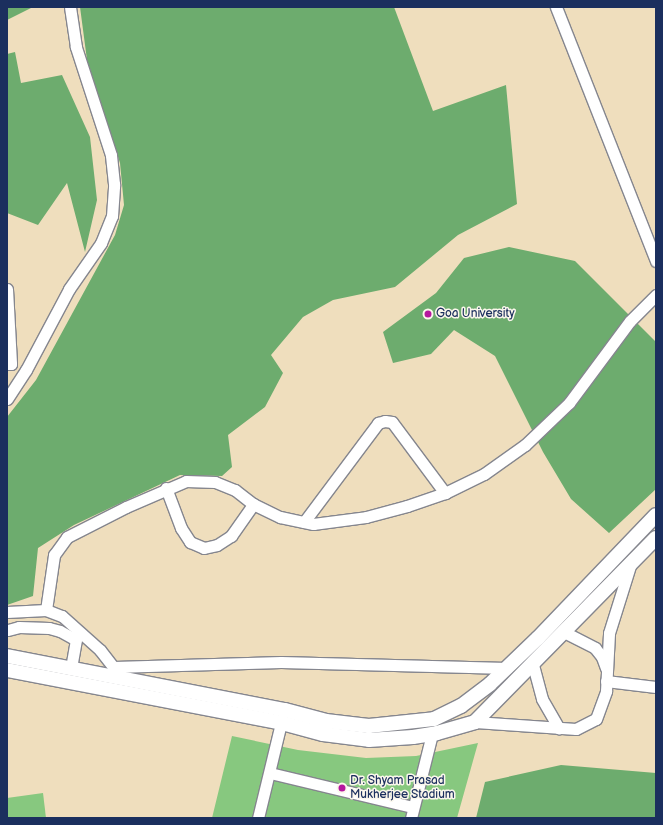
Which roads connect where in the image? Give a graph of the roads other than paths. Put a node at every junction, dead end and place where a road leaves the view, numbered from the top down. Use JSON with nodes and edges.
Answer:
{"nodes":[{"id":1,"x":70,"y":7,"type":"edge"},
{"id":2,"x":556,"y":7,"type":"edge"},
{"id":3,"x":656,"y":261,"type":"edge"},
{"id":4,"x":7,"y":289,"type":"edge"},
{"id":5,"x":656,"y":295,"type":"edge"},
{"id":6,"x":7,"y":364,"type":"edge"},
{"id":7,"x":7,"y":398,"type":"edge"},
{"id":8,"x":166,"y":488,"type":"junction"},
{"id":9,"x":445,"y":493,"type":"junction"},
{"id":10,"x":253,"y":504,"type":"junction"},
{"id":11,"x":656,"y":515,"type":"edge"},
{"id":12,"x":304,"y":522,"type":"junction"},
{"id":13,"x":656,"y":538,"type":"edge"},
{"id":14,"x":615,"y":559,"type":"junction"},
{"id":15,"x":628,"y":566,"type":"junction"},
{"id":16,"x":46,"y":610,"type":"junction"},
{"id":17,"x":12,"y":612,"type":"edge"},
{"id":18,"x":77,"y":628,"type":"junction"},
{"id":19,"x":7,"y":632,"type":"edge"},
{"id":20,"x":564,"y":632,"type":"junction"},
{"id":21,"x":76,"y":640,"type":"junction"},
{"id":22,"x":7,"y":656,"type":"edge"},
{"id":23,"x":533,"y":665,"type":"junction"},
{"id":24,"x":71,"y":668,"type":"junction"},
{"id":25,"x":507,"y":668,"type":"junction"},
{"id":26,"x":607,"y":668,"type":"junction"},
{"id":27,"x":7,"y":670,"type":"edge"},
{"id":28,"x":117,"y":672,"type":"junction"},
{"id":29,"x":606,"y":681,"type":"junction"},
{"id":30,"x":656,"y":687,"type":"edge"},
{"id":31,"x":274,"y":717,"type":"junction"},
{"id":32,"x":475,"y":722,"type":"junction"},
{"id":33,"x":559,"y":728,"type":"junction"},
{"id":34,"x":432,"y":734,"type":"junction"},
{"id":35,"x":270,"y":774,"type":"junction"},
{"id":36,"x":412,"y":813,"type":"edge"},
{"id":37,"x":258,"y":818,"type":"edge"}],
"edges":[{"from":1,"to":7,"type":"street"},
{"from":2,"to":3,"type":"street"},
{"from":4,"to":6,"type":"street"},
{"from":5,"to":9,"type":"street"},
{"from":8,"to":10,"type":"street"},
{"from":8,"to":10,"type":"street"},
{"from":8,"to":16,"type":"street"},
{"from":9,"to":12,"type":"street"},
{"from":9,"to":12,"type":"street"},
{"from":10,"to":12,"type":"street"},
{"from":11,"to":14,"type":"main road"},
{"from":13,"to":15,"type":"main road"},
{"from":14,"to":15,"type":"main road"},
{"from":14,"to":25,"type":"main road"},
{"from":15,"to":20,"type":"main road"},
{"from":15,"to":26,"type":"street"},
{"from":16,"to":17,"type":"street"},
{"from":16,"to":18,"type":"street"},
{"from":17,"to":19,"type":"street"},
{"from":18,"to":21,"type":"street"},
{"from":18,"to":28,"type":"street"},
{"from":19,"to":21,"type":"street"},
{"from":20,"to":23,"type":"main road"},
{"from":20,"to":26,"type":"street"},
{"from":21,"to":24,"type":"street"},
{"from":22,"to":24,"type":"main road"},
{"from":23,"to":32,"type":"main road"},
{"from":23,"to":33,"type":"street"},
{"from":24,"to":28,"type":"main road"},
{"from":25,"to":28,"type":"street"},
{"from":25,"to":31,"type":"main road"},
{"from":26,"to":29,"type":"street"},
{"from":27,"to":31,"type":"main road"},
{"from":28,"to":31,"type":"main road"},
{"from":29,"to":30,"type":"street"},
{"from":29,"to":33,"type":"street"},
{"from":31,"to":34,"type":"main road"},
{"from":31,"to":35,"type":"street"},
{"from":32,"to":33,"type":"street"},
{"from":32,"to":34,"type":"main road"},
{"from":34,"to":36,"type":"street"},
{"from":35,"to":36,"type":"street"},
{"from":35,"to":37,"type":"street"}]}
